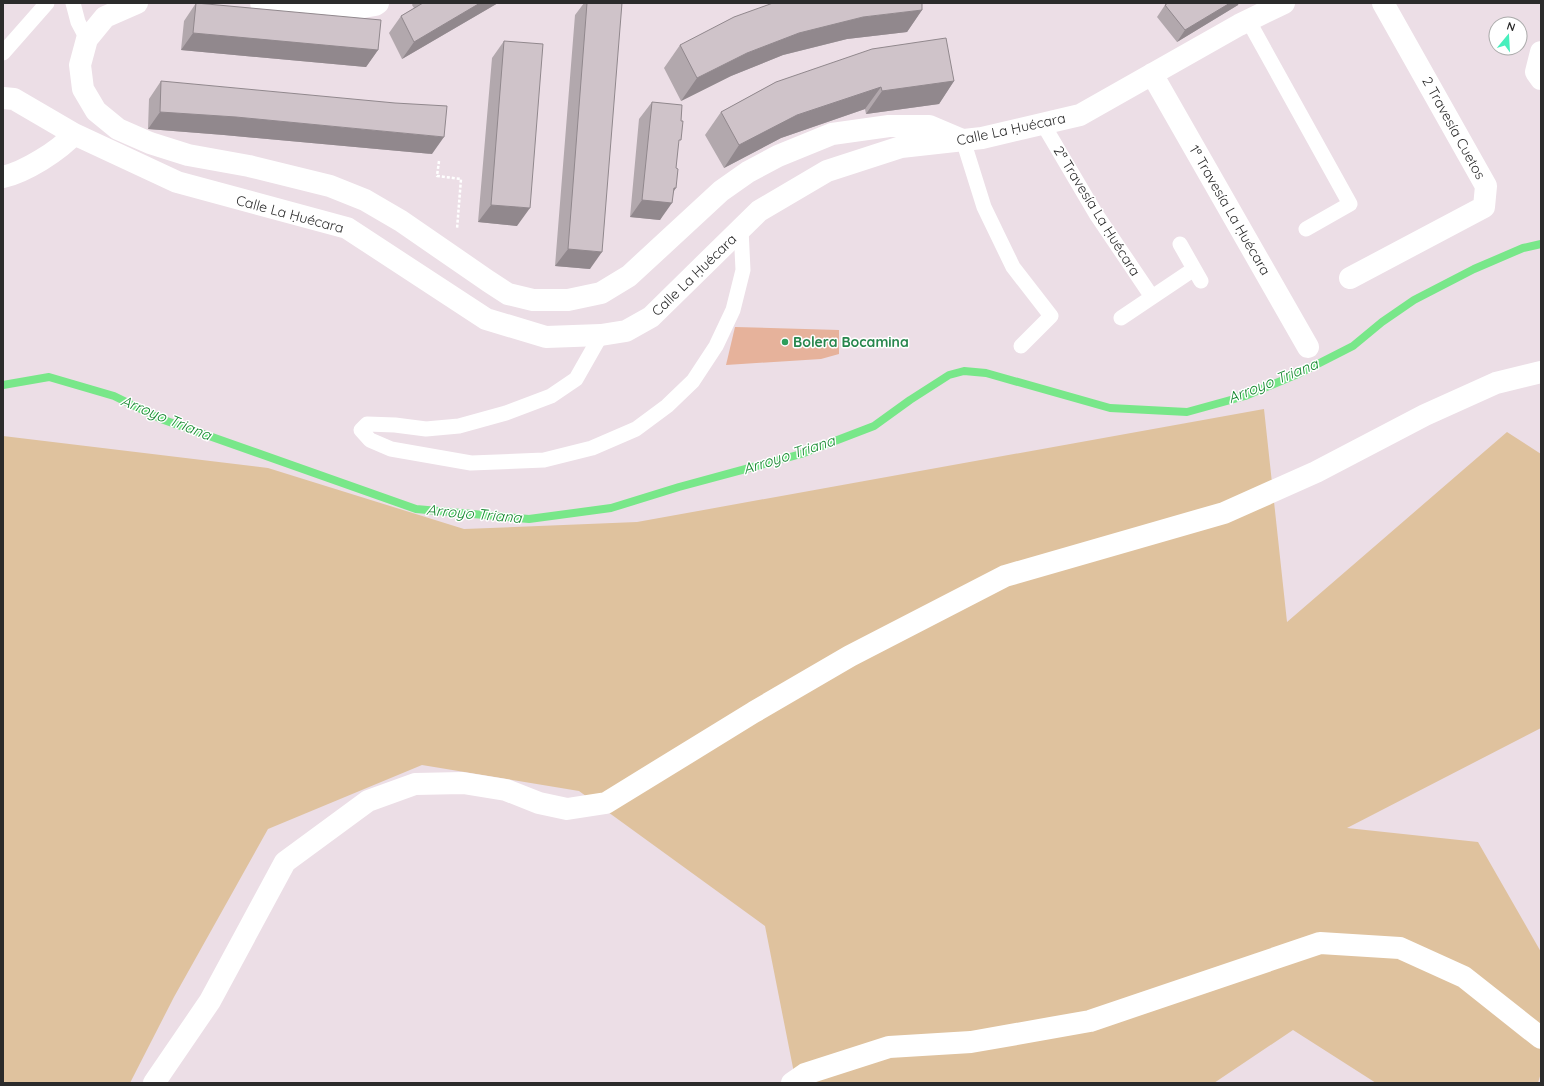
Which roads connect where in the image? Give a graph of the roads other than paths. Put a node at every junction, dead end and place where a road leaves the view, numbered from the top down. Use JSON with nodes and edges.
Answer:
{"nodes":[{"id":1,"x":47,"y":3,"type":"edge"},
{"id":2,"x":72,"y":3,"type":"edge"},
{"id":3,"x":137,"y":3,"type":"edge"},
{"id":4,"x":261,"y":3,"type":"edge"},
{"id":5,"x":378,"y":3,"type":"edge"},
{"id":6,"x":1383,"y":3,"type":"edge"},
{"id":7,"x":1264,"y":10,"type":"edge"},
{"id":8,"x":87,"y":38,"type":"junction"},
{"id":9,"x":1541,"y":52,"type":"edge"},
{"id":10,"x":3,"y":53,"type":"edge"},
{"id":11,"x":1152,"y":74,"type":"junction"},
{"id":12,"x":1541,"y":78,"type":"edge"},
{"id":13,"x":3,"y":98,"type":"edge"},
{"id":14,"x":1043,"y":124,"type":"junction"},
{"id":15,"x":74,"y":134,"type":"junction"},
{"id":16,"x":963,"y":140,"type":"junction"},
{"id":17,"x":4,"y":178,"type":"edge"},
{"id":18,"x":741,"y":229,"type":"junction"},
{"id":19,"x":1306,"y":229,"type":"dead end"},
{"id":20,"x":1180,"y":244,"type":"dead end"},
{"id":21,"x":1350,"y":278,"type":"dead end"},
{"id":22,"x":1152,"y":297,"type":"junction"},
{"id":23,"x":1121,"y":318,"type":"dead end"},
{"id":24,"x":601,"y":335,"type":"junction"},
{"id":25,"x":1021,"y":346,"type":"dead end"},
{"id":26,"x":1308,"y":347,"type":"dead end"},
{"id":27,"x":1541,"y":372,"type":"edge"},
{"id":28,"x":1541,"y":1038,"type":"edge"},
{"id":29,"x":154,"y":1083,"type":"edge"},
{"id":30,"x":792,"y":1083,"type":"edge"}],
"edges":[{"from":1,"to":10,"type":"lane"},
{"from":2,"to":8,"type":"lane"},
{"from":3,"to":8,"type":"street"},
{"from":4,"to":5,"type":"street"},
{"from":6,"to":21,"type":"street","name":"2 Travesía Cuetos"},
{"from":7,"to":11,"type":"street","name":"Calle La Ḥuécara"},
{"from":7,"to":19,"type":"lane"},
{"from":8,"to":16,"type":"street"},
{"from":9,"to":12,"type":"street"},
{"from":11,"to":14,"type":"street","name":"Calle La Ḥuécara"},
{"from":11,"to":26,"type":"street","name":"1ª Travesía La Ḥuécara"},
{"from":13,"to":15,"type":"street","name":"Calle La Ḥuécara"},
{"from":14,"to":16,"type":"street","name":"Calle La Ḥuécara"},
{"from":14,"to":22,"type":"lane","name":"2ª Travesía La Ḥuécara"},
{"from":15,"to":17,"type":"street"},
{"from":15,"to":24,"type":"street","name":"Calle La Ḥuécara"},
{"from":16,"to":18,"type":"street","name":"Calle La Ḥuécara"},
{"from":16,"to":25,"type":"lane"},
{"from":18,"to":24,"type":"street","name":"Calle La Ḥuécara"},
{"from":18,"to":24,"type":"lane"},
{"from":20,"to":22,"type":"lane"},
{"from":22,"to":23,"type":"lane"},
{"from":27,"to":29,"type":"street"},
{"from":28,"to":30,"type":"street"}]}
